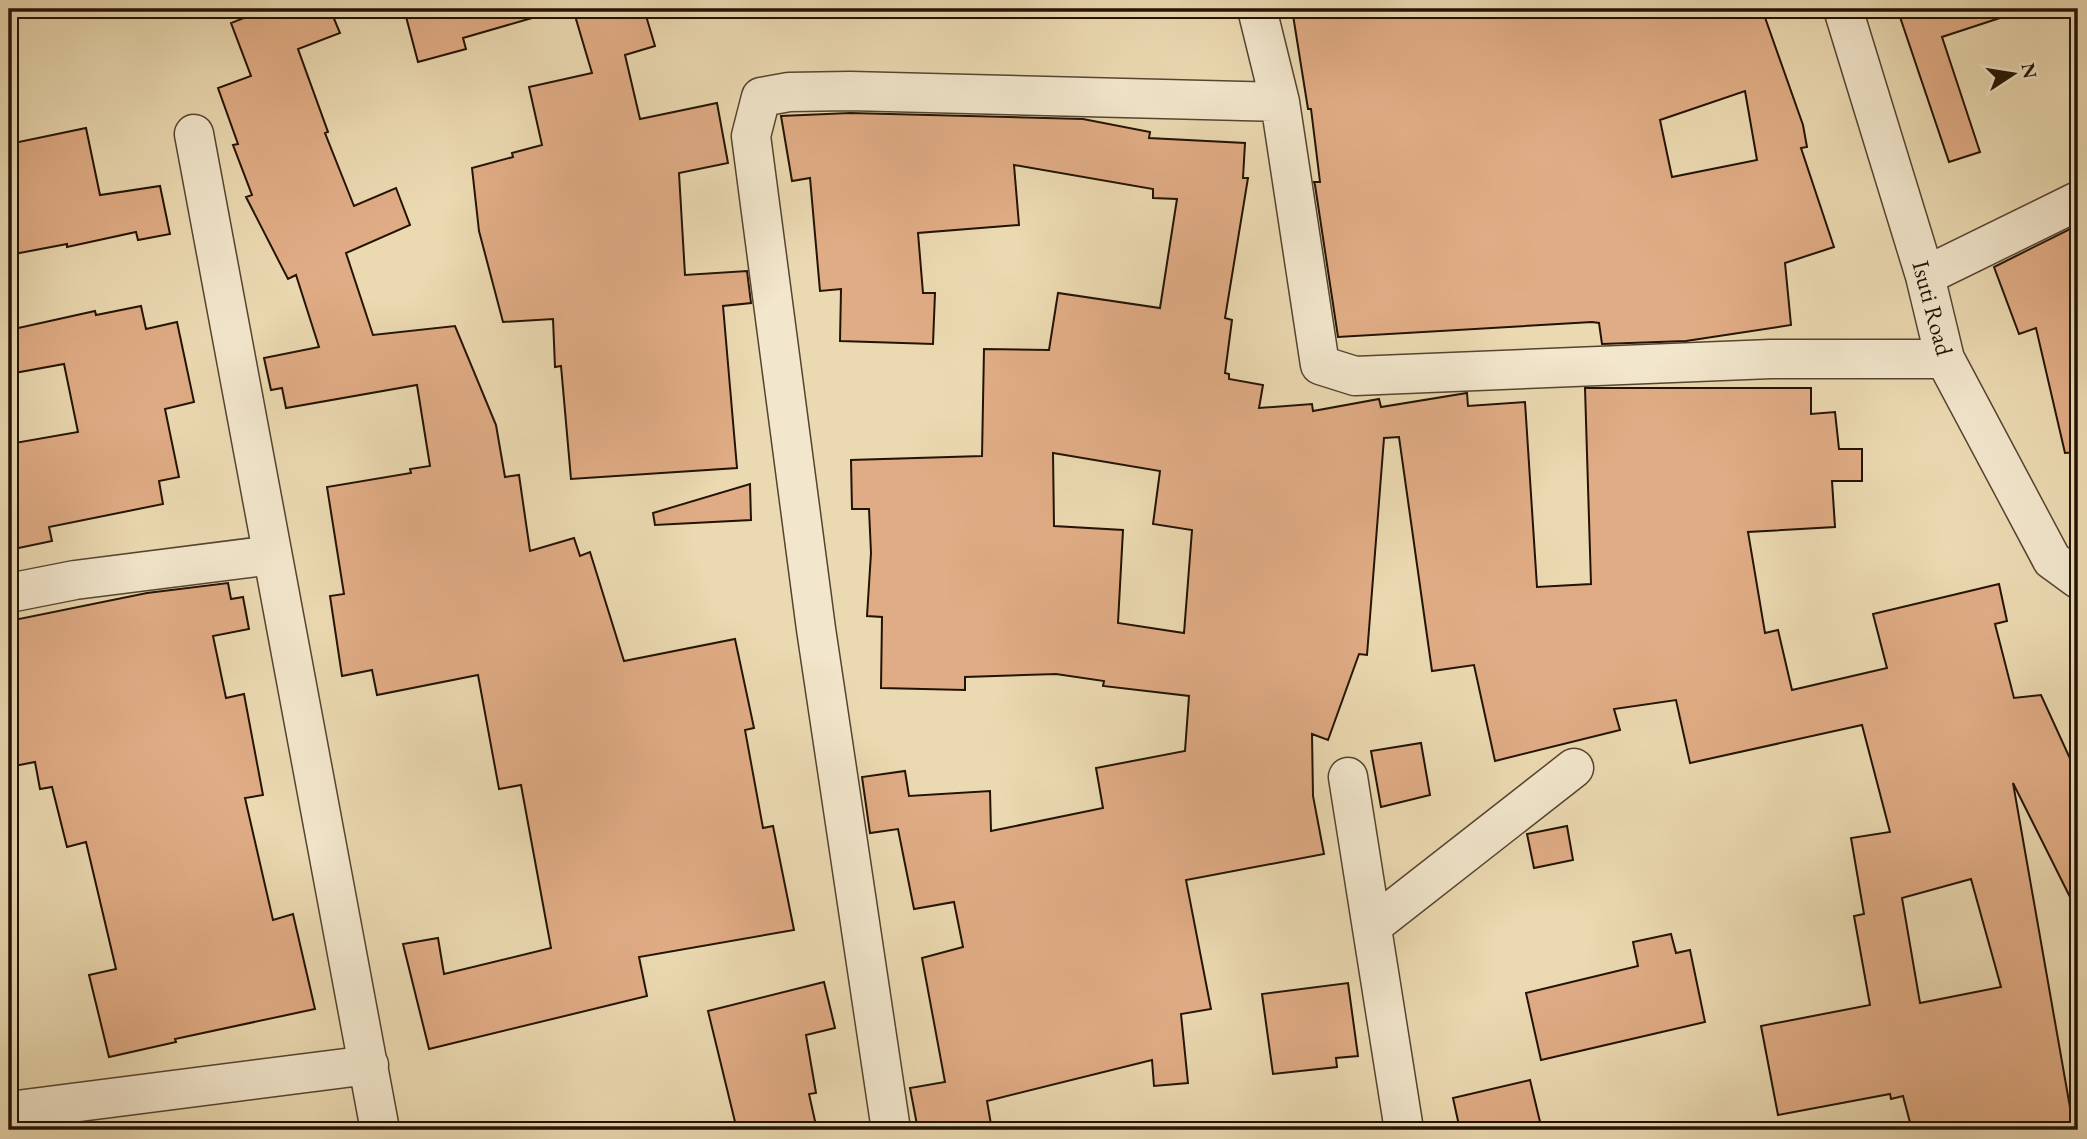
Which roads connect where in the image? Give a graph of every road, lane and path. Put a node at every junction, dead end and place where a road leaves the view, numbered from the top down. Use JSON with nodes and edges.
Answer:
{"nodes":[{"id":1,"x":1257,"y":9,"type":"edge"},
{"id":2,"x":1843,"y":9,"type":"edge"},
{"id":3,"x":1280,"y":102,"type":"junction"},
{"id":4,"x":194,"y":134,"type":"dead end"},
{"id":5,"x":2078,"y":201,"type":"edge"},
{"id":6,"x":1925,"y":276,"type":"junction"},
{"id":7,"x":1945,"y":359,"type":"junction"},
{"id":8,"x":272,"y":555,"type":"junction"},
{"id":9,"x":2078,"y":579,"type":"edge"},
{"id":10,"x":9,"y":593,"type":"edge"},
{"id":11,"x":1574,"y":768,"type":"dead end"},
{"id":12,"x":1348,"y":777,"type":"dead end"},
{"id":13,"x":1372,"y":926,"type":"junction"},
{"id":14,"x":369,"y":1065,"type":"junction"},
{"id":15,"x":9,"y":1111,"type":"edge"},
{"id":16,"x":380,"y":1130,"type":"edge"},
{"id":17,"x":891,"y":1130,"type":"edge"},
{"id":18,"x":1404,"y":1130,"type":"edge"}],
"edges":[{"from":1,"to":3,"type":"street"},
{"from":2,"to":6,"type":"street","name":"Isuti Road"},
{"from":3,"to":7,"type":"street"},
{"from":3,"to":17,"type":"street"},
{"from":4,"to":8,"type":"street"},
{"from":5,"to":6,"type":"street"},
{"from":6,"to":7,"type":"street","name":"Isuti Road"},
{"from":7,"to":9,"type":"street","name":"Isuti Road"},
{"from":8,"to":10,"type":"street"},
{"from":8,"to":14,"type":"street"},
{"from":11,"to":13,"type":"street"},
{"from":12,"to":13,"type":"street"},
{"from":13,"to":18,"type":"street"},
{"from":14,"to":15,"type":"street"},
{"from":14,"to":16,"type":"street"}]}
